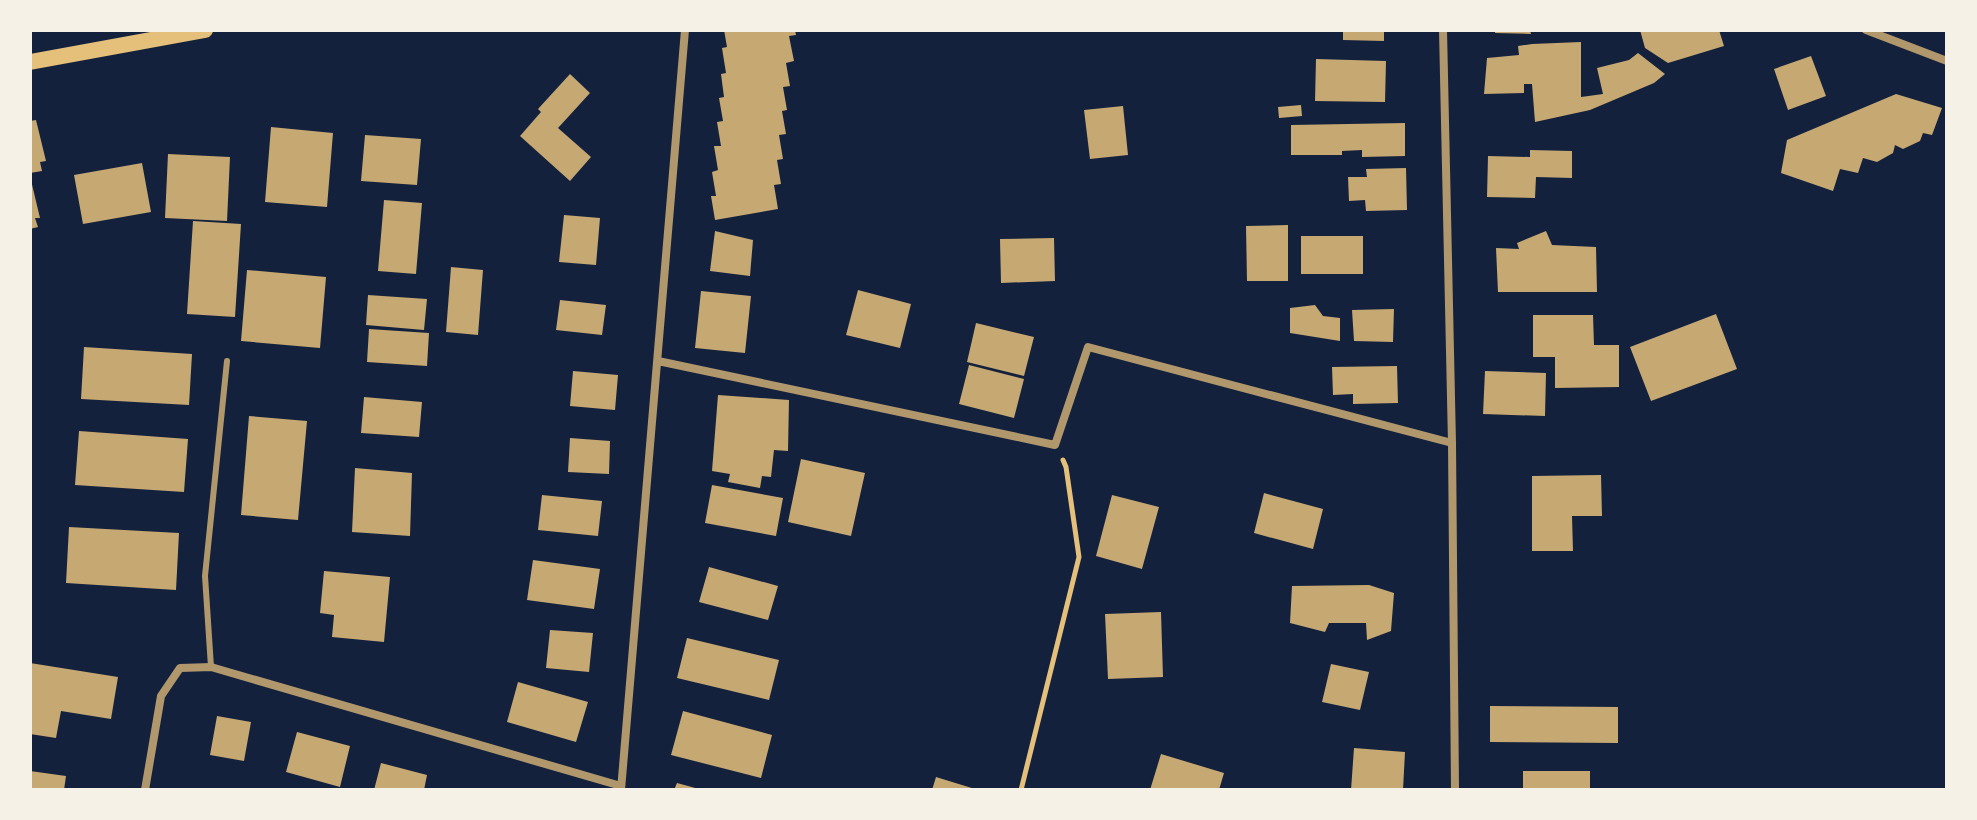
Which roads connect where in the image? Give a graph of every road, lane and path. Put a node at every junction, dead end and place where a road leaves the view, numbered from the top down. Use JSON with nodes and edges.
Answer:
{"nodes":[{"id":1,"x":205,"y":30,"type":"edge"},
{"id":2,"x":685,"y":30,"type":"edge"},
{"id":3,"x":1443,"y":30,"type":"edge"},
{"id":4,"x":1866,"y":30,"type":"edge"},
{"id":5,"x":1947,"y":61,"type":"edge"},
{"id":6,"x":30,"y":62,"type":"edge"},
{"id":7,"x":227,"y":361,"type":"dead end"},
{"id":8,"x":658,"y":361,"type":"junction"},
{"id":9,"x":1452,"y":443,"type":"junction"},
{"id":10,"x":1055,"y":445,"type":"junction"},
{"id":11,"x":211,"y":667,"type":"junction"},
{"id":12,"x":621,"y":788,"type":"edge"},
{"id":13,"x":145,"y":790,"type":"edge"},
{"id":14,"x":1021,"y":790,"type":"edge"},
{"id":15,"x":1455,"y":790,"type":"edge"}],
"edges":[{"from":1,"to":6,"type":"main road"},
{"from":2,"to":8,"type":"street"},
{"from":3,"to":9,"type":"street"},
{"from":4,"to":5,"type":"street"},
{"from":7,"to":11,"type":"lane"},
{"from":8,"to":10,"type":"street"},
{"from":8,"to":12,"type":"street"},
{"from":9,"to":10,"type":"street"},
{"from":9,"to":15,"type":"street"},
{"from":10,"to":14,"type":"path"},
{"from":11,"to":12,"type":"street"},
{"from":11,"to":13,"type":"street"}]}
